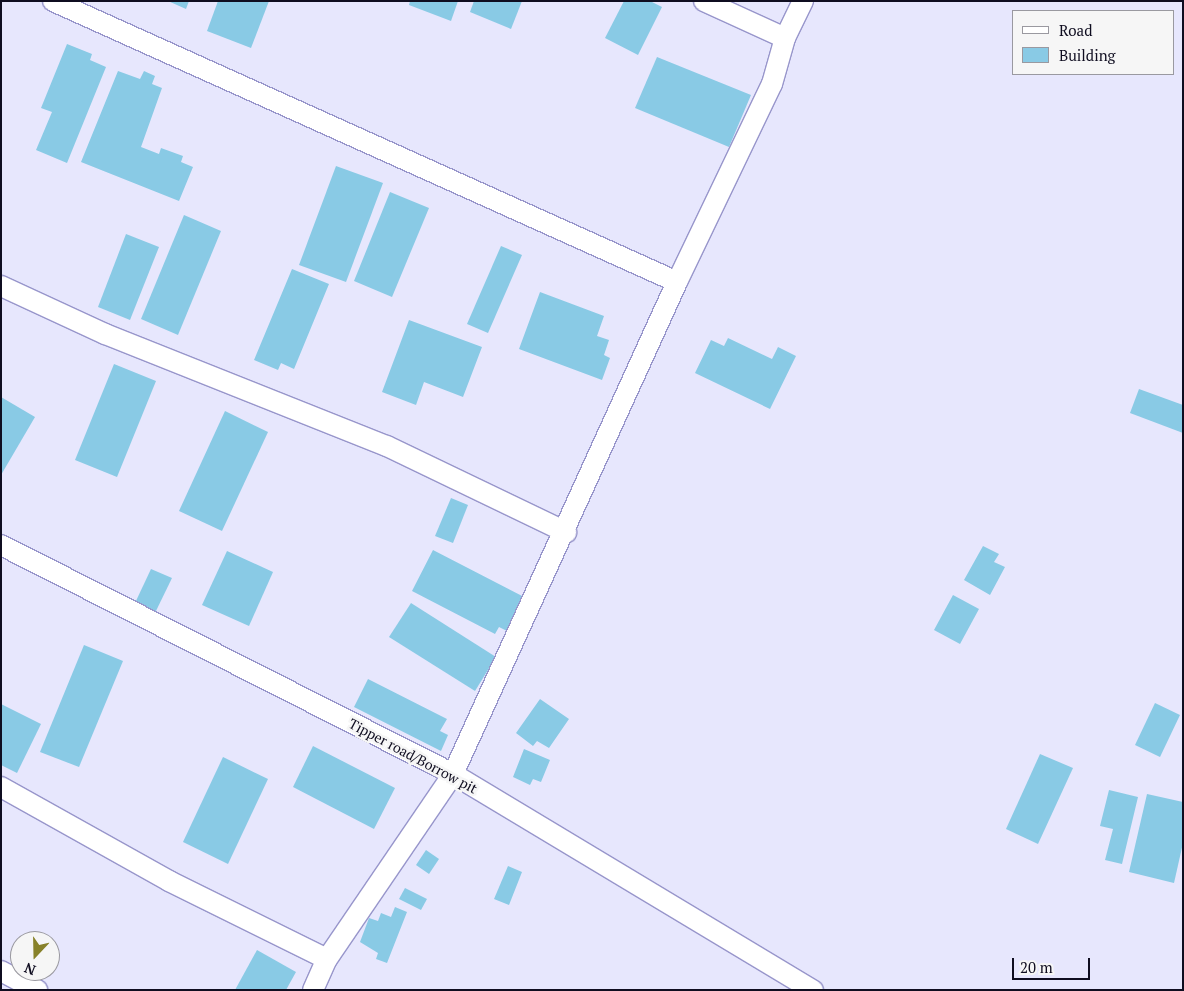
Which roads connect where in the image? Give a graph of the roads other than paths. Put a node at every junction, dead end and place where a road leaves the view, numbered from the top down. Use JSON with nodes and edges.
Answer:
{"nodes":[{"id":1,"x":53,"y":1,"type":"edge"},
{"id":2,"x":704,"y":1,"type":"edge"},
{"id":3,"x":709,"y":1,"type":"edge"},
{"id":4,"x":803,"y":1,"type":"edge"},
{"id":5,"x":785,"y":38,"type":"junction"},
{"id":6,"x":676,"y":282,"type":"junction"},
{"id":7,"x":1,"y":286,"type":"edge"},
{"id":8,"x":566,"y":532,"type":"junction"},
{"id":9,"x":1,"y":545,"type":"edge"},
{"id":10,"x":453,"y":774,"type":"junction"},
{"id":11,"x":1,"y":787,"type":"edge"},
{"id":12,"x":327,"y":959,"type":"junction"},
{"id":13,"x":1,"y":971,"type":"edge"},
{"id":14,"x":37,"y":990,"type":"edge"},
{"id":15,"x":313,"y":990,"type":"edge"},
{"id":16,"x":813,"y":990,"type":"edge"}],
"edges":[{"from":1,"to":6,"type":"street"},
{"from":2,"to":5,"type":"street"},
{"from":3,"to":5,"type":"street"},
{"from":4,"to":5,"type":"street"},
{"from":5,"to":6,"type":"street"},
{"from":6,"to":8,"type":"street"},
{"from":7,"to":8,"type":"street"},
{"from":8,"to":10,"type":"street"},
{"from":9,"to":10,"type":"street","name":"Tipper road/Borrow pit"},
{"from":10,"to":12,"type":"street"},
{"from":10,"to":16,"type":"street","name":"Tipper road/Borrow pit"},
{"from":11,"to":12,"type":"street"},
{"from":12,"to":15,"type":"street"},
{"from":13,"to":14,"type":"street"}]}
